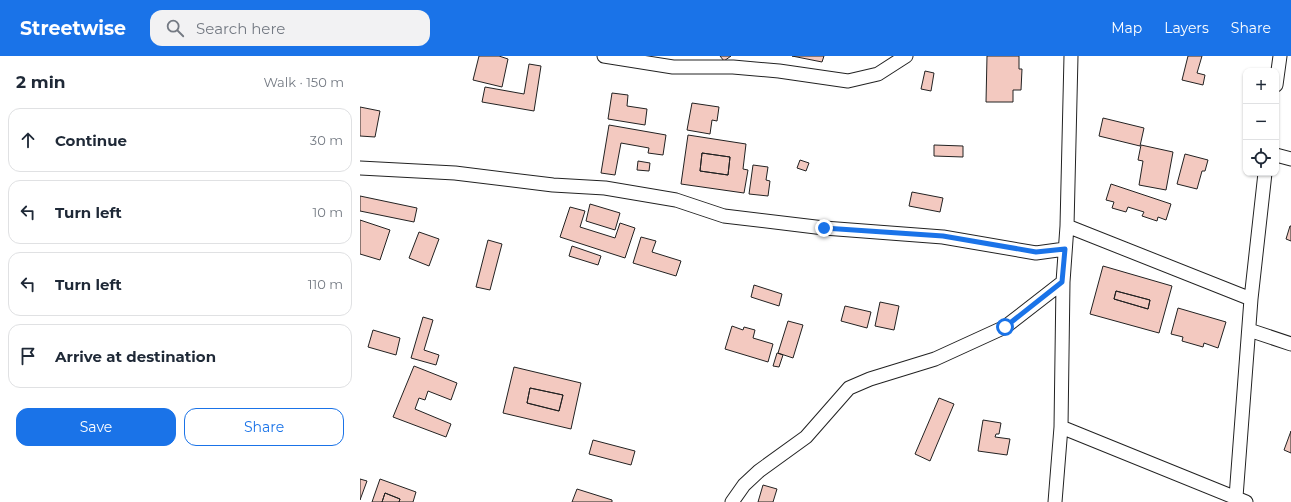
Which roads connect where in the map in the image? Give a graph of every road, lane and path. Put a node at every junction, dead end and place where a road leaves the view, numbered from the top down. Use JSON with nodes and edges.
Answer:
{"nodes":[{"id":1,"x":604,"y":56,"type":"edge"},
{"id":2,"x":906,"y":56,"type":"edge"},
{"id":3,"x":1071,"y":56,"type":"edge"},
{"id":4,"x":1280,"y":56,"type":"edge"},
{"id":5,"x":1278,"y":68,"type":"edge"},
{"id":6,"x":1279,"y":155,"type":"edge"},
{"id":7,"x":1291,"y":159,"type":"edge"},
{"id":8,"x":360,"y":168,"type":"edge"},
{"id":9,"x":1265,"y":176,"type":"edge"},
{"id":10,"x":1067,"y":226,"type":"junction"},
{"id":11,"x":1065,"y":249,"type":"junction"},
{"id":12,"x":1062,"y":282,"type":"junction"},
{"id":13,"x":1251,"y":300,"type":"junction"},
{"id":14,"x":1249,"y":330,"type":"junction"},
{"id":15,"x":1291,"y":344,"type":"edge"},
{"id":16,"x":1061,"y":427,"type":"junction"},
{"id":17,"x":1241,"y":499,"type":"edge"},
{"id":18,"x":732,"y":502,"type":"edge"},
{"id":19,"x":1054,"y":502,"type":"edge"}],
"edges":[{"from":1,"to":2,"type":"street"},
{"from":3,"to":10,"type":"street"},
{"from":4,"to":5,"type":"street"},
{"from":6,"to":7,"type":"street"},
{"from":8,"to":11,"type":"street"},
{"from":9,"to":13,"type":"street"},
{"from":10,"to":11,"type":"street"},
{"from":10,"to":13,"type":"street"},
{"from":11,"to":12,"type":"street"},
{"from":12,"to":16,"type":"street"},
{"from":12,"to":18,"type":"street"},
{"from":13,"to":14,"type":"street"},
{"from":14,"to":15,"type":"street"},
{"from":14,"to":17,"type":"street"},
{"from":16,"to":17,"type":"street"},
{"from":16,"to":19,"type":"street"}]}
